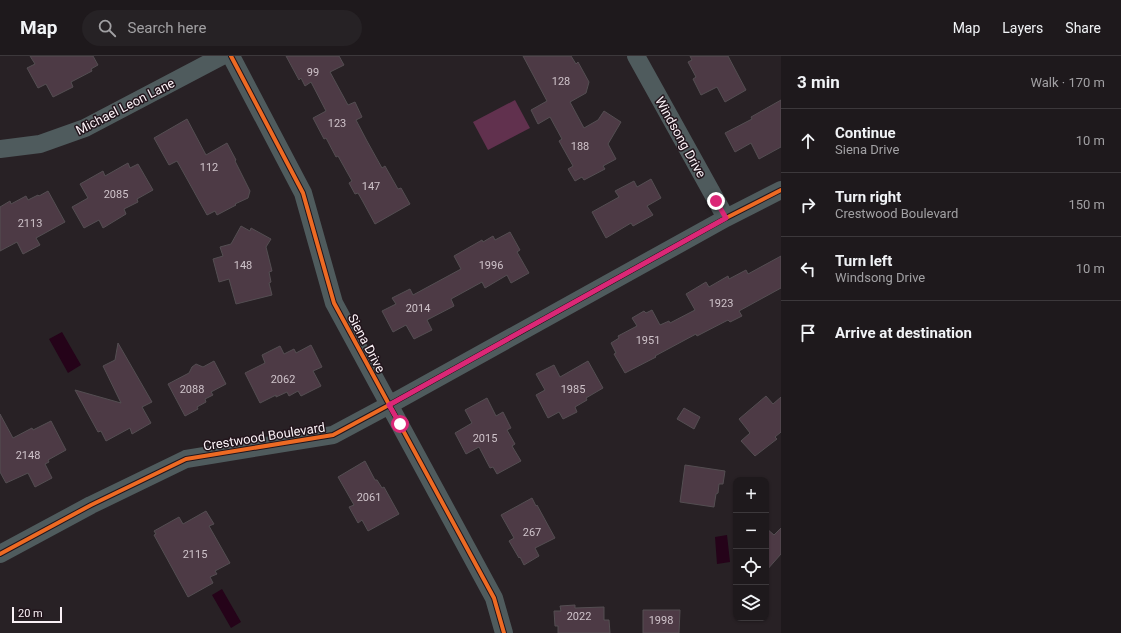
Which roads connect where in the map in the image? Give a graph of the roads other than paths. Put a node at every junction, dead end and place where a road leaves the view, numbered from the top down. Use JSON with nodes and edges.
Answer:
{"nodes":[{"id":1,"x":222,"y":56,"type":"edge"},
{"id":2,"x":231,"y":56,"type":"edge"},
{"id":3,"x":636,"y":56,"type":"edge"},
{"id":4,"x":0,"y":149,"type":"edge"},
{"id":5,"x":781,"y":190,"type":"edge"},
{"id":6,"x":726,"y":218,"type":"junction"},
{"id":7,"x":389,"y":405,"type":"junction"},
{"id":8,"x":0,"y":554,"type":"edge"},
{"id":9,"x":504,"y":633,"type":"edge"}],
"edges":[{"from":1,"to":4,"type":"street","name":"Michael Leon Lane"},
{"from":2,"to":7,"type":"street","name":"Siena Drive"},
{"from":3,"to":6,"type":"street","name":"Windsong Drive"},
{"from":5,"to":6,"type":"street","name":"Crestwood Boulevard"},
{"from":6,"to":7,"type":"street","name":"Crestwood Boulevard"},
{"from":7,"to":8,"type":"street","name":"Crestwood Boulevard"},
{"from":7,"to":9,"type":"street","name":"Siena Drive"}]}
